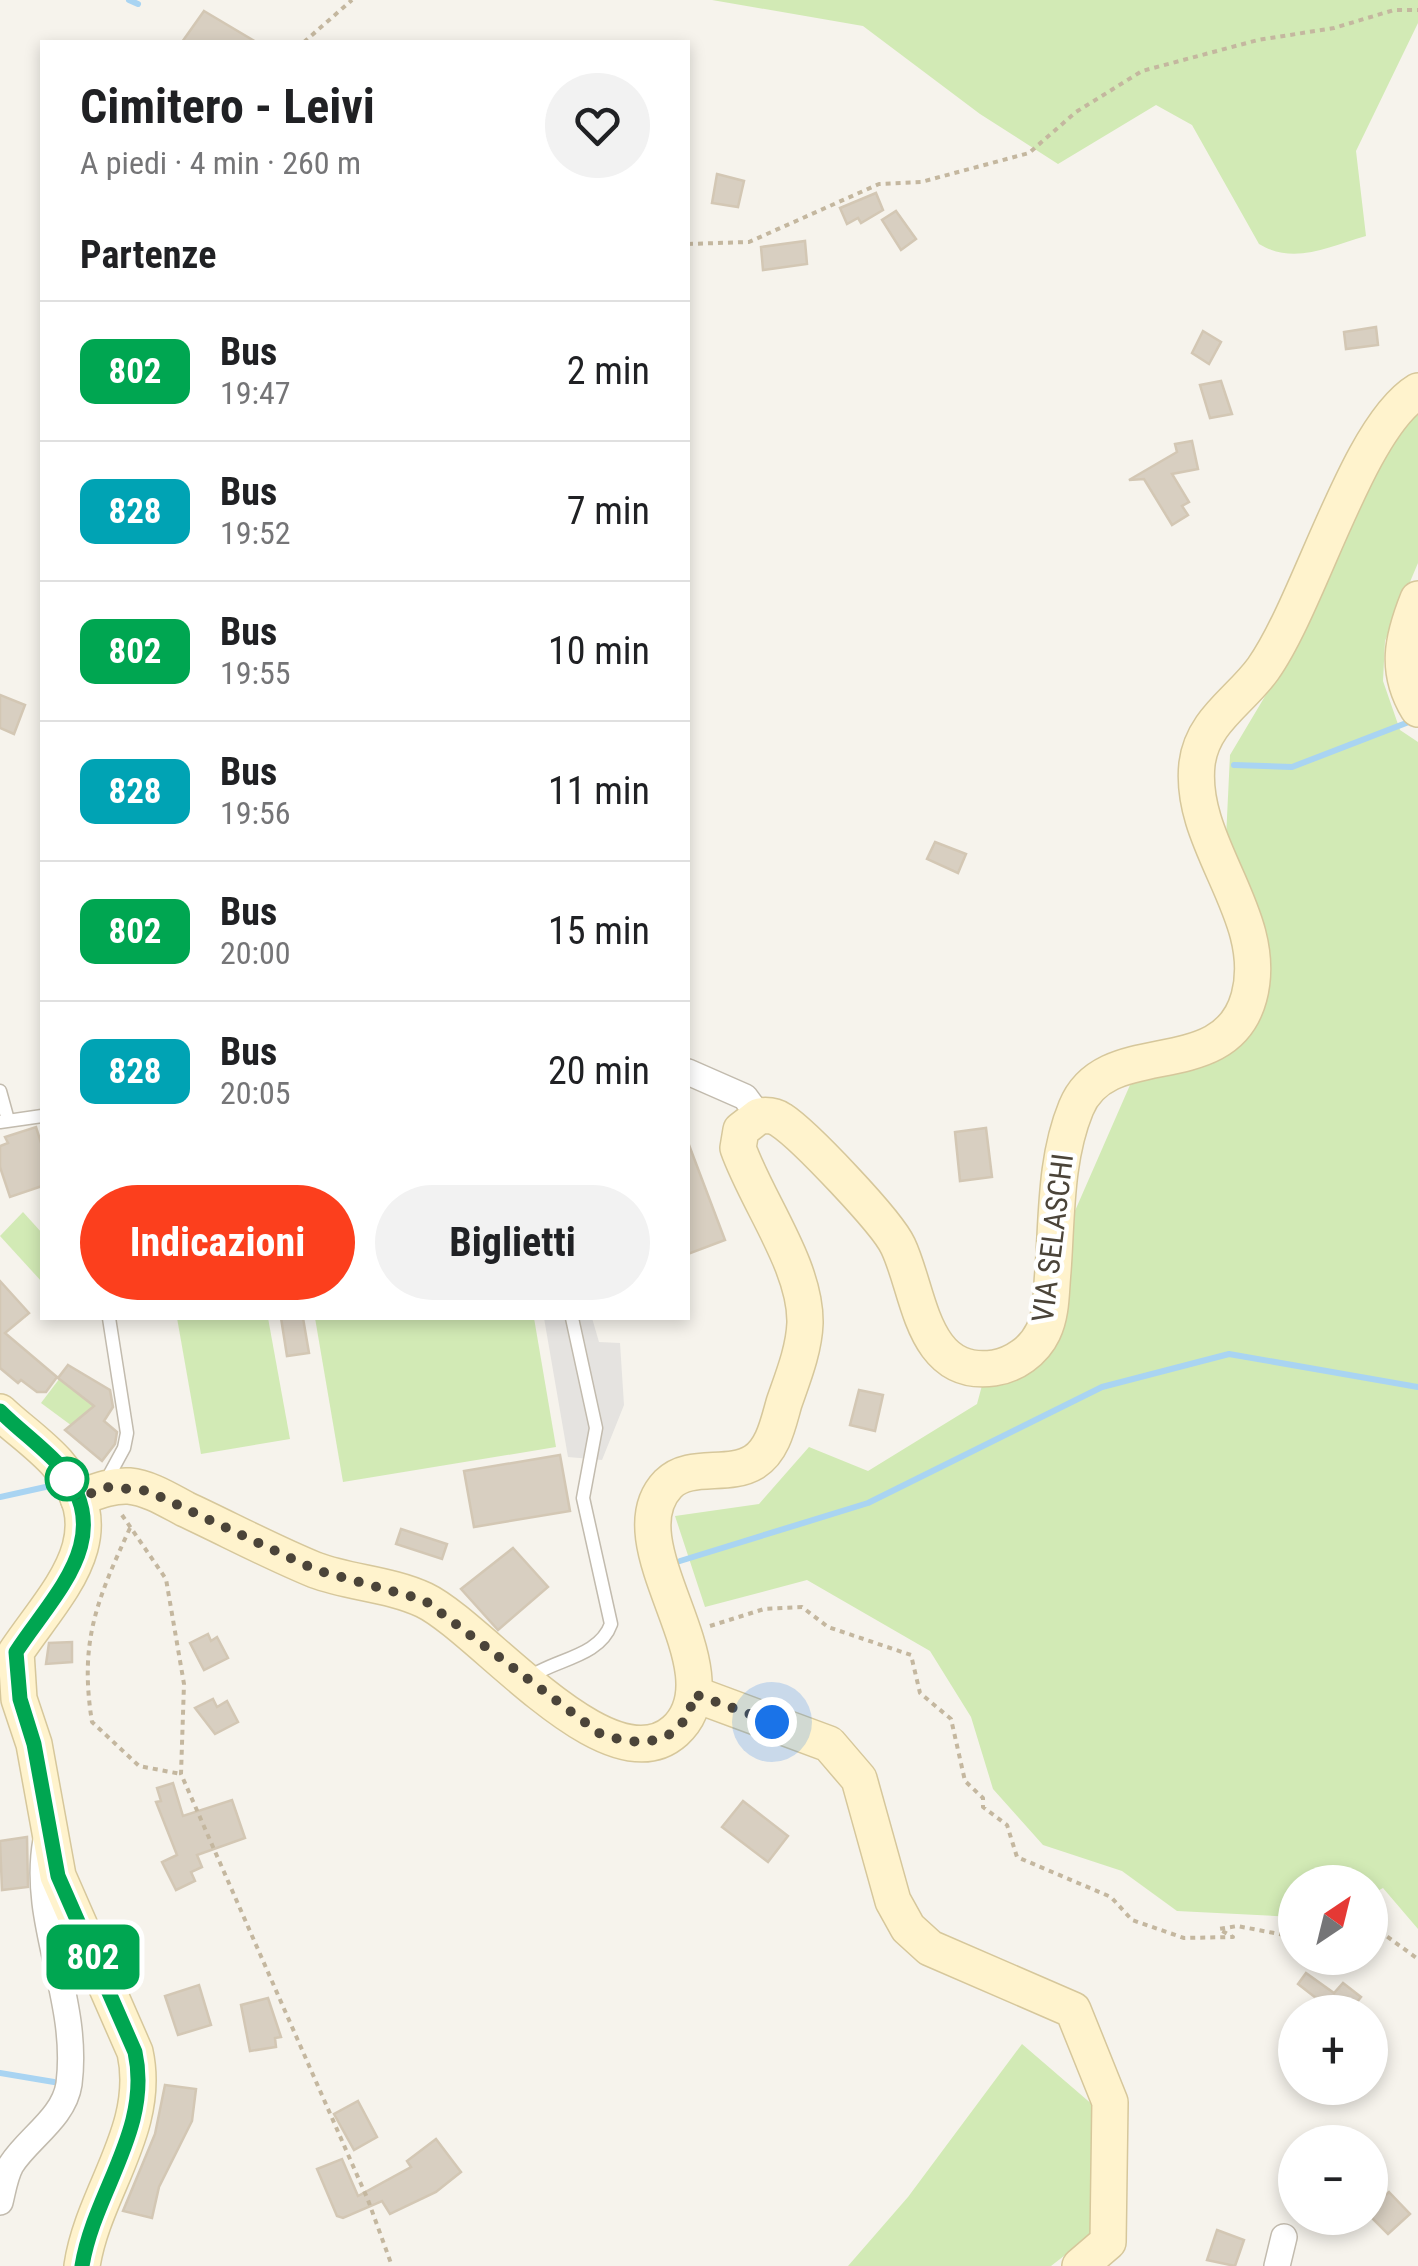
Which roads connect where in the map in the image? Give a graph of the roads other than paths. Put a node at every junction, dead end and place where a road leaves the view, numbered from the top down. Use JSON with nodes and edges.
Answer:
{"nodes":[{"id":1,"x":1418,"y":391,"type":"edge"},
{"id":2,"x":1418,"y":599,"type":"edge"},
{"id":3,"x":1418,"y":709,"type":"edge"},
{"id":4,"x":690,"y":1073,"type":"edge"},
{"id":5,"x":0,"y":1091,"type":"edge"},
{"id":6,"x":40,"y":1116,"type":"edge"},
{"id":7,"x":759,"y":1116,"type":"junction"},
{"id":8,"x":4,"y":1121,"type":"edge"},
{"id":9,"x":109,"y":1320,"type":"edge"},
{"id":10,"x":572,"y":1320,"type":"edge"},
{"id":11,"x":0,"y":1412,"type":"edge"},
{"id":12,"x":96,"y":1492,"type":"junction"},
{"id":13,"x":525,"y":1681,"type":"junction"},
{"id":14,"x":694,"y":1694,"type":"junction"},
{"id":15,"x":49,"y":1826,"type":"junction"},
{"id":16,"x":0,"y":2202,"type":"edge"},
{"id":17,"x":1284,"y":2237,"type":"dead end"},
{"id":18,"x":82,"y":2266,"type":"edge"},
{"id":19,"x":1080,"y":2266,"type":"edge"},
{"id":20,"x":1277,"y":2266,"type":"edge"}],
"edges":[{"from":1,"to":7,"type":"street","name":"VIA SELASCHI"},
{"from":2,"to":3,"type":"street"},
{"from":4,"to":7,"type":"street"},
{"from":5,"to":8,"type":"lane"},
{"from":6,"to":8,"type":"lane"},
{"from":7,"to":14,"type":"street"},
{"from":9,"to":12,"type":"lane"},
{"from":10,"to":13,"type":"lane"},
{"from":11,"to":12,"type":"street"},
{"from":12,"to":13,"type":"street"},
{"from":12,"to":15,"type":"street"},
{"from":13,"to":14,"type":"street"},
{"from":14,"to":19,"type":"street"},
{"from":15,"to":16,"type":"street"},
{"from":15,"to":18,"type":"street"},
{"from":17,"to":20,"type":"street"}]}
